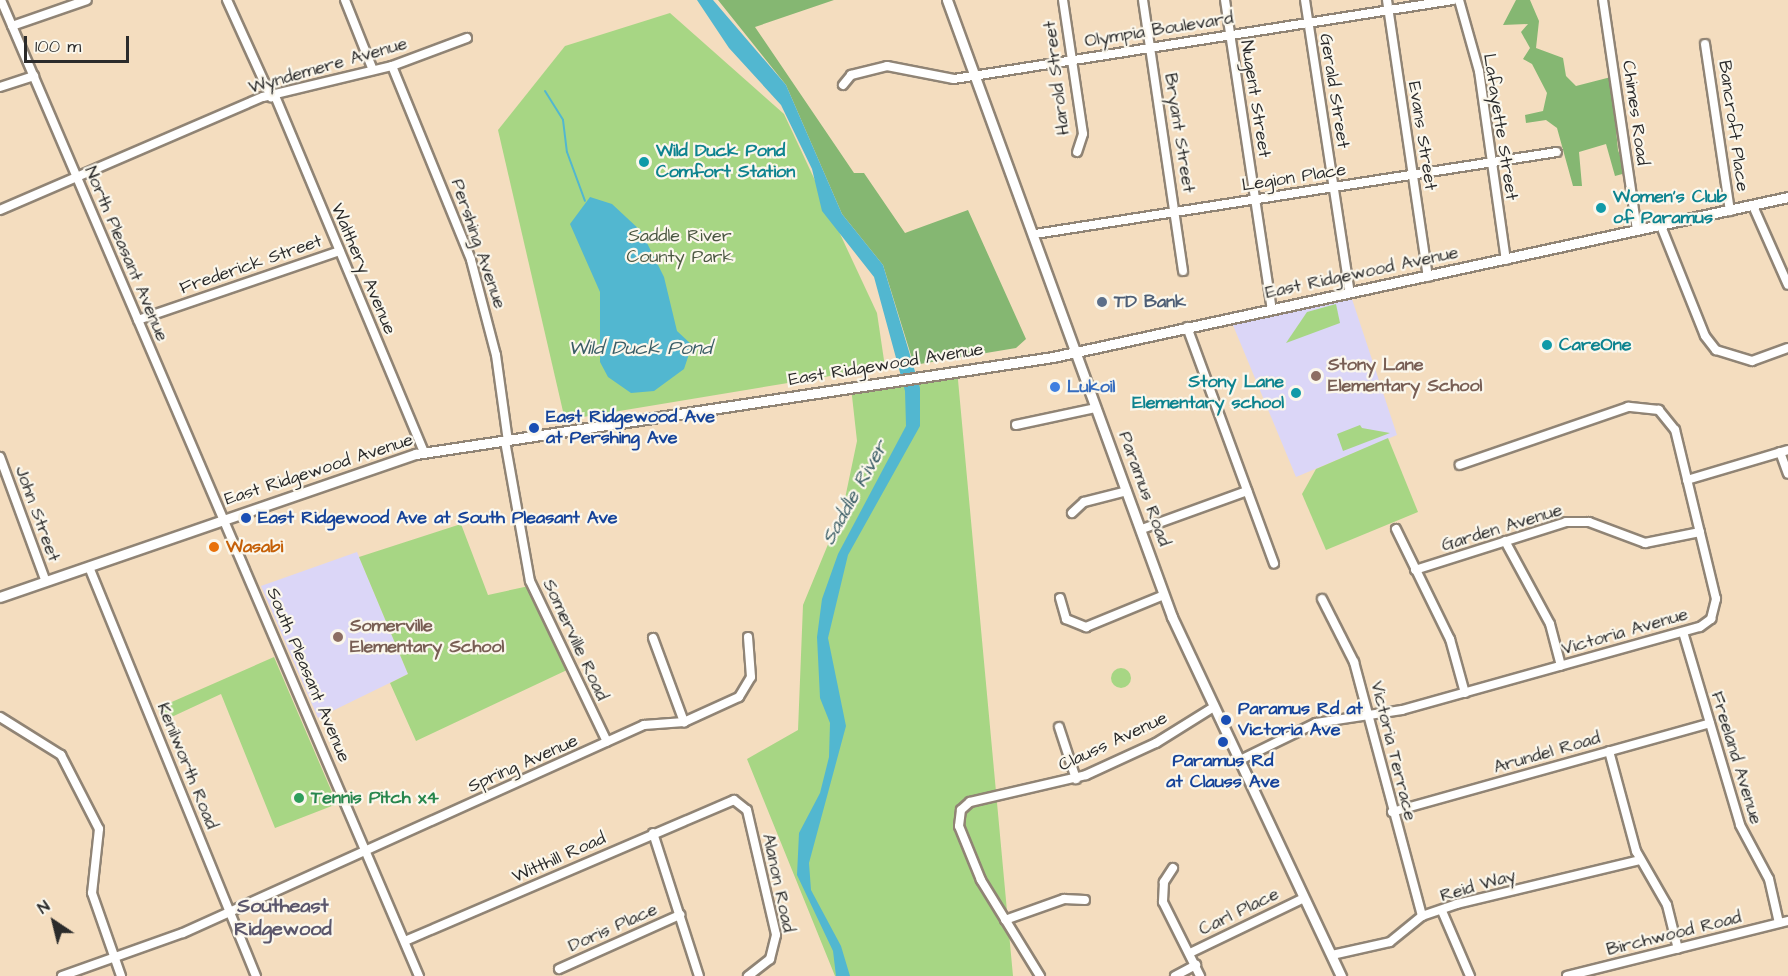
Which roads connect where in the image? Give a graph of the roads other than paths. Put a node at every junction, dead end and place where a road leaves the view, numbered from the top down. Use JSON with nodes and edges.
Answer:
{"nodes":[{"id":1,"x":1,"y":0,"type":"edge"},
{"id":2,"x":87,"y":0,"type":"edge"},
{"id":3,"x":228,"y":0,"type":"edge"},
{"id":4,"x":345,"y":0,"type":"edge"},
{"id":5,"x":947,"y":0,"type":"edge"},
{"id":6,"x":1063,"y":0,"type":"edge"},
{"id":7,"x":1143,"y":0,"type":"edge"},
{"id":8,"x":1225,"y":0,"type":"edge"},
{"id":9,"x":1305,"y":0,"type":"edge"},
{"id":10,"x":1387,"y":0,"type":"edge"},
{"id":11,"x":1453,"y":0,"type":"edge"},
{"id":12,"x":1459,"y":0,"type":"edge"},
{"id":13,"x":1603,"y":0,"type":"edge"},
{"id":14,"x":1388,"y":9,"type":"junction"},
{"id":15,"x":1308,"y":21,"type":"junction"},
{"id":16,"x":12,"y":26,"type":"junction"},
{"id":17,"x":1230,"y":34,"type":"junction"},
{"id":18,"x":466,"y":38,"type":"dead end"},
{"id":19,"x":1706,"y":44,"type":"dead end"},
{"id":20,"x":1151,"y":46,"type":"junction"},
{"id":21,"x":1071,"y":58,"type":"junction"},
{"id":22,"x":392,"y":66,"type":"junction"},
{"id":23,"x":372,"y":68,"type":"junction"},
{"id":24,"x":976,"y":72,"type":"junction"},
{"id":25,"x":34,"y":76,"type":"junction"},
{"id":26,"x":843,"y":85,"type":"dead end"},
{"id":27,"x":0,"y":87,"type":"edge"},
{"id":28,"x":273,"y":96,"type":"junction"},
{"id":29,"x":1077,"y":152,"type":"dead end"},
{"id":30,"x":1557,"y":152,"type":"dead end"},
{"id":31,"x":1492,"y":162,"type":"junction"},
{"id":32,"x":1413,"y":175,"type":"junction"},
{"id":33,"x":77,"y":177,"type":"junction"},
{"id":34,"x":1334,"y":187,"type":"junction"},
{"id":35,"x":1788,"y":197,"type":"edge"},
{"id":36,"x":1255,"y":199,"type":"junction"},
{"id":37,"x":1754,"y":206,"type":"junction"},
{"id":38,"x":0,"y":210,"type":"edge"},
{"id":39,"x":1730,"y":211,"type":"junction"},
{"id":40,"x":1175,"y":212,"type":"junction"},
{"id":41,"x":1661,"y":226,"type":"junction"},
{"id":42,"x":1636,"y":231,"type":"junction"},
{"id":43,"x":1035,"y":234,"type":"junction"},
{"id":44,"x":339,"y":251,"type":"junction"},
{"id":45,"x":1506,"y":260,"type":"junction"},
{"id":46,"x":1183,"y":271,"type":"dead end"},
{"id":47,"x":1428,"y":277,"type":"junction"},
{"id":48,"x":1788,"y":285,"type":"edge"},
{"id":49,"x":1350,"y":293,"type":"junction"},
{"id":50,"x":1272,"y":309,"type":"junction"},
{"id":51,"x":138,"y":320,"type":"junction"},
{"id":52,"x":1187,"y":327,"type":"junction"},
{"id":53,"x":1788,"y":348,"type":"edge"},
{"id":54,"x":1075,"y":351,"type":"junction"},
{"id":55,"x":1096,"y":408,"type":"junction"},
{"id":56,"x":1016,"y":425,"type":"dead end"},
{"id":57,"x":506,"y":441,"type":"junction"},
{"id":58,"x":1784,"y":451,"type":"edge"},
{"id":59,"x":424,"y":453,"type":"junction"},
{"id":60,"x":0,"y":457,"type":"edge"},
{"id":61,"x":1460,"y":465,"type":"dead end"},
{"id":62,"x":1788,"y":474,"type":"edge"},
{"id":63,"x":1687,"y":480,"type":"junction"},
{"id":64,"x":1127,"y":491,"type":"junction"},
{"id":65,"x":1247,"y":491,"type":"junction"},
{"id":66,"x":1072,"y":513,"type":"dead end"},
{"id":67,"x":224,"y":519,"type":"junction"},
{"id":68,"x":1142,"y":529,"type":"junction"},
{"id":69,"x":1396,"y":529,"type":"dead end"},
{"id":70,"x":1700,"y":532,"type":"junction"},
{"id":71,"x":1505,"y":541,"type":"junction"},
{"id":72,"x":1274,"y":564,"type":"dead end"},
{"id":73,"x":89,"y":567,"type":"junction"},
{"id":74,"x":1415,"y":570,"type":"junction"},
{"id":75,"x":46,"y":582,"type":"junction"},
{"id":76,"x":1164,"y":595,"type":"junction"},
{"id":77,"x":0,"y":597,"type":"edge"},
{"id":78,"x":1060,"y":598,"type":"dead end"},
{"id":79,"x":1322,"y":599,"type":"dead end"},
{"id":80,"x":1683,"y":632,"type":"junction"},
{"id":81,"x":748,"y":637,"type":"dead end"},
{"id":82,"x":653,"y":638,"type":"dead end"},
{"id":83,"x":1561,"y":666,"type":"junction"},
{"id":84,"x":1465,"y":693,"type":"junction"},
{"id":85,"x":1212,"y":708,"type":"junction"},
{"id":86,"x":1370,"y":716,"type":"junction"},
{"id":87,"x":0,"y":717,"type":"edge"},
{"id":88,"x":684,"y":722,"type":"junction"},
{"id":89,"x":1710,"y":723,"type":"junction"},
{"id":90,"x":1059,"y":727,"type":"dead end"},
{"id":91,"x":607,"y":742,"type":"junction"},
{"id":92,"x":1610,"y":751,"type":"junction"},
{"id":93,"x":1238,"y":761,"type":"junction"},
{"id":94,"x":1076,"y":779,"type":"junction"},
{"id":95,"x":725,"y":802,"type":"joint"},
{"id":96,"x":1392,"y":812,"type":"junction"},
{"id":97,"x":653,"y":833,"type":"junction"},
{"id":98,"x":367,"y":852,"type":"junction"},
{"id":99,"x":1640,"y":860,"type":"junction"},
{"id":100,"x":1173,"y":868,"type":"dead end"},
{"id":101,"x":1302,"y":899,"type":"junction"},
{"id":102,"x":1085,"y":900,"type":"dead end"},
{"id":103,"x":230,"y":911,"type":"junction"},
{"id":104,"x":1442,"y":911,"type":"junction"},
{"id":105,"x":680,"y":915,"type":"junction"},
{"id":106,"x":1422,"y":916,"type":"junction"},
{"id":107,"x":1005,"y":920,"type":"junction"},
{"id":108,"x":1788,"y":921,"type":"edge"},
{"id":109,"x":1779,"y":923,"type":"junction"},
{"id":110,"x":405,"y":941,"type":"junction"},
{"id":111,"x":1678,"y":948,"type":"junction"},
{"id":112,"x":1190,"y":953,"type":"junction"},
{"id":113,"x":1332,"y":955,"type":"junction"},
{"id":114,"x":112,"y":958,"type":"junction"},
{"id":115,"x":1196,"y":965,"type":"junction"},
{"id":116,"x":558,"y":969,"type":"dead end"},
{"id":117,"x":1599,"y":972,"type":"edge"},
{"id":118,"x":62,"y":976,"type":"edge"},
{"id":119,"x":121,"y":976,"type":"edge"},
{"id":120,"x":256,"y":976,"type":"edge"},
{"id":121,"x":419,"y":976,"type":"edge"},
{"id":122,"x":699,"y":976,"type":"edge"},
{"id":123,"x":748,"y":976,"type":"edge"},
{"id":124,"x":1040,"y":976,"type":"edge"},
{"id":125,"x":1175,"y":976,"type":"edge"},
{"id":126,"x":1200,"y":976,"type":"edge"},
{"id":127,"x":1341,"y":976,"type":"edge"},
{"id":128,"x":1470,"y":976,"type":"edge"},
{"id":129,"x":1567,"y":976,"type":"edge"}],
"edges":[{"from":1,"to":16,"type":"street","name":"North Pleasant Avenue"},
{"from":2,"to":16,"type":"street"},
{"from":3,"to":28,"type":"street","name":"Walthery Avenue"},
{"from":4,"to":23,"type":"street"},
{"from":5,"to":24,"type":"main road","name":"Paramus Road"},
{"from":6,"to":21,"type":"street","name":"Harold Street"},
{"from":7,"to":20,"type":"street","name":"Bryant Street"},
{"from":8,"to":17,"type":"street","name":"Nugent Street"},
{"from":9,"to":15,"type":"street","name":"Gerald Street"},
{"from":10,"to":14,"type":"street","name":"Evans Street"},
{"from":11,"to":14,"type":"street","name":"Olympia Boulevard"},
{"from":12,"to":31,"type":"street","name":"Lafayette Street"},
{"from":13,"to":42,"type":"street","name":"Chimes Road"},
{"from":14,"to":15,"type":"street","name":"Olympia Boulevard"},
{"from":14,"to":32,"type":"street","name":"Evans Street"},
{"from":15,"to":17,"type":"street","name":"Olympia Boulevard"},
{"from":15,"to":34,"type":"street","name":"Gerald Street"},
{"from":16,"to":25,"type":"street","name":"North Pleasant Avenue"},
{"from":17,"to":20,"type":"street","name":"Olympia Boulevard"},
{"from":17,"to":36,"type":"street","name":"Nugent Street"},
{"from":18,"to":22,"type":"street","name":"Wyndemere Avenue"},
{"from":19,"to":39,"type":"street","name":"Bancroft Place"},
{"from":20,"to":21,"type":"street","name":"Olympia Boulevard"},
{"from":20,"to":40,"type":"street","name":"Bryant Street"},
{"from":21,"to":24,"type":"street","name":"Olympia Boulevard"},
{"from":21,"to":29,"type":"street","name":"Harold Street"},
{"from":22,"to":23,"type":"street","name":"Wyndemere Avenue"},
{"from":22,"to":57,"type":"street","name":"Pershing Avenue"},
{"from":23,"to":28,"type":"street","name":"Wyndemere Avenue"},
{"from":24,"to":26,"type":"street","name":"Olympia Boulevard"},
{"from":24,"to":43,"type":"main road","name":"Paramus Road"},
{"from":25,"to":27,"type":"street"},
{"from":25,"to":33,"type":"street","name":"North Pleasant Avenue"},
{"from":28,"to":33,"type":"street","name":"Wyndemere Avenue"},
{"from":28,"to":44,"type":"street","name":"Walthery Avenue"},
{"from":30,"to":31,"type":"street","name":"Legion Place"},
{"from":31,"to":32,"type":"street","name":"Legion Place"},
{"from":31,"to":45,"type":"street","name":"Lafayette Street"},
{"from":32,"to":34,"type":"street","name":"Legion Place"},
{"from":32,"to":47,"type":"street","name":"Evans Street"},
{"from":33,"to":38,"type":"street","name":"Wyndemere Avenue"},
{"from":33,"to":51,"type":"street","name":"North Pleasant Avenue"},
{"from":34,"to":36,"type":"street","name":"Legion Place"},
{"from":34,"to":49,"type":"street","name":"Gerald Street"},
{"from":35,"to":37,"type":"main road","name":"East Ridgewood Avenue"},
{"from":36,"to":40,"type":"street","name":"Legion Place"},
{"from":36,"to":50,"type":"street","name":"Nugent Street"},
{"from":37,"to":39,"type":"main road","name":"East Ridgewood Avenue"},
{"from":37,"to":48,"type":"street"},
{"from":39,"to":41,"type":"main road","name":"East Ridgewood Avenue"},
{"from":40,"to":43,"type":"street","name":"Legion Place"},
{"from":40,"to":46,"type":"street","name":"Bryant Street"},
{"from":41,"to":42,"type":"main road","name":"East Ridgewood Avenue"},
{"from":41,"to":53,"type":"street"},
{"from":42,"to":45,"type":"main road","name":"East Ridgewood Avenue"},
{"from":43,"to":54,"type":"main road","name":"Paramus Road"},
{"from":44,"to":51,"type":"street","name":"Frederick Street"},
{"from":44,"to":59,"type":"street","name":"Walthery Avenue"},
{"from":45,"to":47,"type":"main road","name":"East Ridgewood Avenue"},
{"from":47,"to":49,"type":"main road","name":"East Ridgewood Avenue"},
{"from":49,"to":50,"type":"main road","name":"East Ridgewood Avenue"},
{"from":50,"to":52,"type":"main road","name":"East Ridgewood Avenue"},
{"from":51,"to":67,"type":"street","name":"North Pleasant Avenue"},
{"from":52,"to":54,"type":"main road","name":"East Ridgewood Avenue"},
{"from":52,"to":65,"type":"street"},
{"from":54,"to":55,"type":"main road","name":"Paramus Road"},
{"from":54,"to":57,"type":"main road","name":"East Ridgewood Avenue"},
{"from":55,"to":56,"type":"street"},
{"from":55,"to":64,"type":"main road","name":"Paramus Road"},
{"from":57,"to":59,"type":"main road","name":"East Ridgewood Avenue"},
{"from":57,"to":91,"type":"street","name":"Somerville Road"},
{"from":58,"to":62,"type":"street"},
{"from":58,"to":63,"type":"street"},
{"from":59,"to":67,"type":"main road","name":"East Ridgewood Avenue"},
{"from":60,"to":75,"type":"street","name":"John Street"},
{"from":61,"to":63,"type":"street","name":"Victoria Avenue"},
{"from":63,"to":70,"type":"street","name":"Victoria Avenue"},
{"from":64,"to":66,"type":"street"},
{"from":64,"to":68,"type":"main road","name":"Paramus Road"},
{"from":65,"to":68,"type":"street"},
{"from":65,"to":72,"type":"street"},
{"from":67,"to":73,"type":"main road","name":"East Ridgewood Avenue"},
{"from":67,"to":98,"type":"street","name":"South Pleasant Avenue"},
{"from":68,"to":76,"type":"main road","name":"Paramus Road"},
{"from":69,"to":74,"type":"street"},
{"from":70,"to":71,"type":"street","name":"Garden Avenue"},
{"from":70,"to":80,"type":"street","name":"Victoria Avenue"},
{"from":71,"to":74,"type":"street","name":"Garden Avenue"},
{"from":71,"to":83,"type":"street"},
{"from":73,"to":75,"type":"main road","name":"East Ridgewood Avenue"},
{"from":73,"to":103,"type":"street","name":"Kenilworth Road"},
{"from":74,"to":84,"type":"street"},
{"from":75,"to":77,"type":"main road","name":"East Ridgewood Avenue"},
{"from":76,"to":78,"type":"street"},
{"from":76,"to":85,"type":"main road","name":"Paramus Road"},
{"from":79,"to":86,"type":"street","name":"Victoria Terrace"},
{"from":80,"to":83,"type":"street","name":"Victoria Avenue"},
{"from":80,"to":89,"type":"street","name":"Freeland Avenue"},
{"from":81,"to":88,"type":"street","name":"Spring Avenue"},
{"from":82,"to":88,"type":"street"},
{"from":83,"to":84,"type":"street","name":"Victoria Avenue"},
{"from":84,"to":86,"type":"street","name":"Victoria Avenue"},
{"from":85,"to":93,"type":"main road","name":"Paramus Road"},
{"from":85,"to":94,"type":"street","name":"Clauss Avenue"},
{"from":86,"to":93,"type":"street","name":"Victoria Avenue"},
{"from":86,"to":96,"type":"street","name":"Victoria Terrace"},
{"from":87,"to":114,"type":"street"},
{"from":88,"to":91,"type":"street","name":"Spring Avenue"},
{"from":89,"to":92,"type":"street","name":"Arundel Road"},
{"from":89,"to":109,"type":"street","name":"Freeland Avenue"},
{"from":90,"to":94,"type":"street"},
{"from":91,"to":98,"type":"street","name":"Spring Avenue"},
{"from":92,"to":96,"type":"street","name":"Arundel Road"},
{"from":92,"to":99,"type":"street"},
{"from":93,"to":101,"type":"main road","name":"Paramus Road"},
{"from":94,"to":107,"type":"street","name":"Clauss Avenue"},
{"from":95,"to":97,"type":"street","name":"Witthill Road"},
{"from":95,"to":123,"type":"street","name":"Alanon Road"},
{"from":96,"to":106,"type":"street","name":"Victoria Terrace"},
{"from":97,"to":105,"type":"street"},
{"from":97,"to":110,"type":"street","name":"Witthill Road"},
{"from":98,"to":103,"type":"street","name":"Spring Avenue"},
{"from":98,"to":110,"type":"street","name":"South Pleasant Avenue"},
{"from":99,"to":104,"type":"street","name":"Reid Way"},
{"from":99,"to":111,"type":"street"},
{"from":100,"to":112,"type":"street"},
{"from":101,"to":112,"type":"street","name":"Carl Place"},
{"from":101,"to":113,"type":"main road","name":"Paramus Road"},
{"from":102,"to":107,"type":"street"},
{"from":103,"to":114,"type":"street","name":"Spring Avenue"},
{"from":103,"to":120,"type":"street","name":"Kenilworth Road"},
{"from":104,"to":106,"type":"street","name":"Reid Way"},
{"from":104,"to":128,"type":"street"},
{"from":105,"to":116,"type":"street","name":"Doris Place"},
{"from":105,"to":122,"type":"street"},
{"from":106,"to":113,"type":"street","name":"Reid Way"},
{"from":107,"to":124,"type":"street","name":"Clauss Avenue"},
{"from":108,"to":109,"type":"street","name":"Birchwood Road"},
{"from":109,"to":111,"type":"street","name":"Birchwood Road"},
{"from":110,"to":121,"type":"street","name":"South Pleasant Avenue"},
{"from":111,"to":117,"type":"street","name":"Birchwood Road"},
{"from":112,"to":115,"type":"street"},
{"from":113,"to":127,"type":"main road","name":"Paramus Road"},
{"from":114,"to":118,"type":"street","name":"Spring Avenue"},
{"from":114,"to":119,"type":"street"},
{"from":115,"to":125,"type":"street","name":"Carl Place"},
{"from":115,"to":126,"type":"street"},
{"from":117,"to":129,"type":"street","name":"Birchwood Road"}]}
